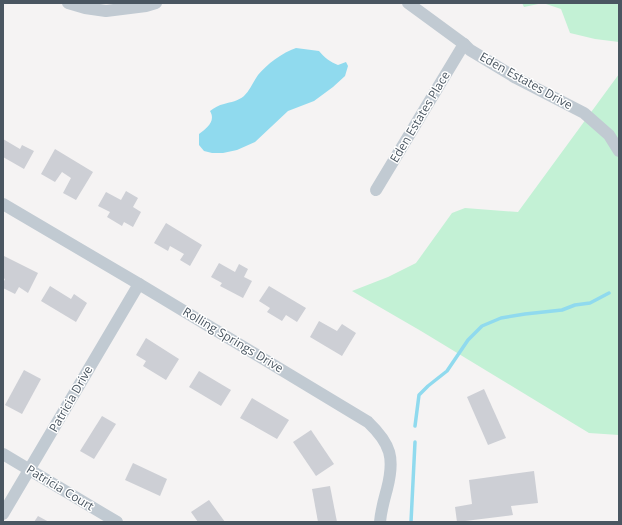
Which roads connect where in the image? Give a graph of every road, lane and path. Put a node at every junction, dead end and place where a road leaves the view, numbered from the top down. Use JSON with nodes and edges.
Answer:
{"nodes":[{"id":1,"x":68,"y":3,"type":"edge"},
{"id":2,"x":156,"y":3,"type":"edge"},
{"id":3,"x":408,"y":3,"type":"edge"},
{"id":4,"x":464,"y":44,"type":"junction"},
{"id":5,"x":619,"y":151,"type":"edge"},
{"id":6,"x":376,"y":190,"type":"dead end"},
{"id":7,"x":3,"y":204,"type":"edge"},
{"id":8,"x":140,"y":284,"type":"junction"},
{"id":9,"x":3,"y":454,"type":"edge"},
{"id":10,"x":30,"y":470,"type":"junction"},
{"id":11,"x":3,"y":514,"type":"edge"},
{"id":12,"x":117,"y":522,"type":"edge"},
{"id":13,"x":380,"y":522,"type":"edge"}],
"edges":[{"from":1,"to":2,"type":"street"},
{"from":3,"to":4,"type":"street","name":"Eden Estates Drive"},
{"from":4,"to":5,"type":"street","name":"Eden Estates Drive"},
{"from":4,"to":6,"type":"street","name":"Eden Estates Place"},
{"from":7,"to":8,"type":"street","name":"Rolling Springs Drive"},
{"from":8,"to":10,"type":"street","name":"Patricia Drive"},
{"from":8,"to":13,"type":"street","name":"Rolling Springs Drive"},
{"from":9,"to":10,"type":"street","name":"Patricia Court"},
{"from":10,"to":11,"type":"street","name":"Patricia Drive"},
{"from":10,"to":12,"type":"street","name":"Patricia Court"}]}
